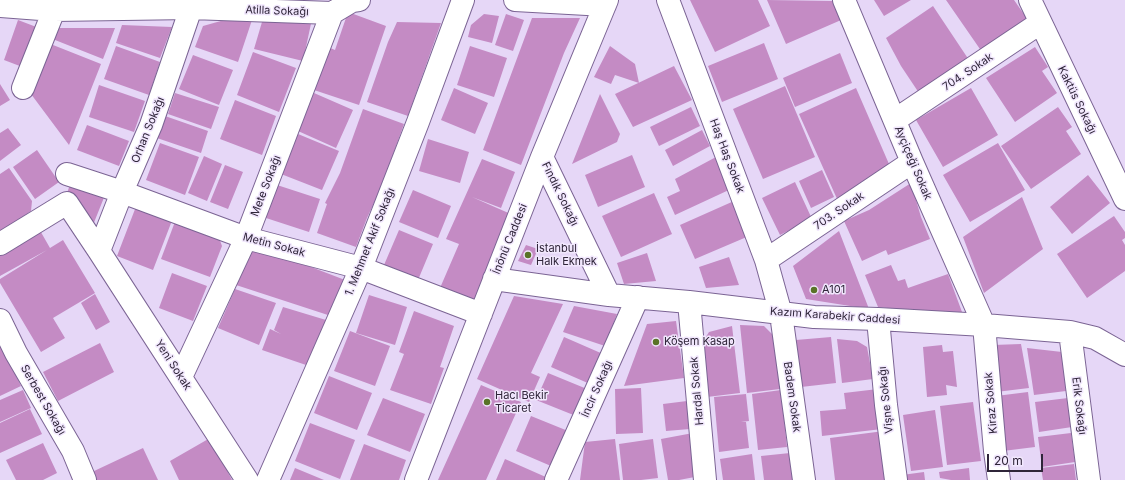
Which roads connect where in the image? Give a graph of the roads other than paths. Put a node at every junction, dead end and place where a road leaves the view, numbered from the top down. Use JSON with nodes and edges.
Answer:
{"nodes":[{"id":1,"x":359,"y":0,"type":"edge"},
{"id":2,"x":463,"y":0,"type":"edge"},
{"id":3,"x":514,"y":0,"type":"edge"},
{"id":4,"x":668,"y":0,"type":"edge"},
{"id":5,"x":844,"y":0,"type":"edge"},
{"id":6,"x":1030,"y":0,"type":"edge"},
{"id":7,"x":606,"y":2,"type":"edge"},
{"id":8,"x":0,"y":6,"type":"edge"},
{"id":9,"x":192,"y":8,"type":"junction"},
{"id":10,"x":54,"y":10,"type":"junction"},
{"id":11,"x":332,"y":13,"type":"junction"},
{"id":12,"x":1040,"y":23,"type":"junction"},
{"id":13,"x":23,"y":88,"type":"dead end"},
{"id":14,"x":895,"y":120,"type":"junction"},
{"id":15,"x":542,"y":157,"type":"junction"},
{"id":16,"x":912,"y":162,"type":"junction"},
{"id":17,"x":67,"y":174,"type":"dead end"},
{"id":18,"x":122,"y":192,"type":"junction"},
{"id":19,"x":1125,"y":200,"type":"edge"},
{"id":20,"x":246,"y":238,"type":"junction"},
{"id":21,"x":0,"y":244,"type":"edge"},
{"id":22,"x":99,"y":251,"type":"junction"},
{"id":23,"x":766,"y":260,"type":"junction"},
{"id":24,"x":361,"y":268,"type":"junction"},
{"id":25,"x":494,"y":279,"type":"junction"},
{"id":26,"x":609,"y":295,"type":"junction"},
{"id":27,"x":638,"y":297,"type":"junction"},
{"id":28,"x":689,"y":302,"type":"junction"},
{"id":29,"x":481,"y":314,"type":"junction"},
{"id":30,"x":781,"y":314,"type":"junction"},
{"id":31,"x":878,"y":319,"type":"junction"},
{"id":32,"x":0,"y":320,"type":"edge"},
{"id":33,"x":984,"y":325,"type":"junction"},
{"id":34,"x":1070,"y":332,"type":"junction"},
{"id":35,"x":1125,"y":355,"type":"edge"},
{"id":36,"x":181,"y":376,"type":"junction"},
{"id":37,"x":85,"y":480,"type":"edge"},
{"id":38,"x":247,"y":480,"type":"edge"},
{"id":39,"x":268,"y":480,"type":"edge"},
{"id":40,"x":416,"y":480,"type":"edge"},
{"id":41,"x":556,"y":480,"type":"edge"},
{"id":42,"x":705,"y":480,"type":"edge"},
{"id":43,"x":804,"y":480,"type":"edge"},
{"id":44,"x":896,"y":480,"type":"edge"},
{"id":45,"x":999,"y":480,"type":"edge"},
{"id":46,"x":1089,"y":480,"type":"edge"}],
"edges":[{"from":1,"to":11,"type":"street"},
{"from":2,"to":24,"type":"street","name":"1. Mehmet Akif Sokağı"},
{"from":3,"to":7,"type":"street"},
{"from":4,"to":23,"type":"street","name":"Haş Haş Sokak"},
{"from":5,"to":14,"type":"street","name":"Ayçiçeği Sokak"},
{"from":6,"to":12,"type":"street","name":"Kaktüs Sokağı"},
{"from":7,"to":15,"type":"street","name":"İnönü Caddesi"},
{"from":8,"to":10,"type":"street","name":"Atilla Sokağı"},
{"from":9,"to":10,"type":"street","name":"Atilla Sokağı"},
{"from":9,"to":11,"type":"street","name":"Atilla Sokağı"},
{"from":9,"to":18,"type":"street","name":"Orhan Sokağı"},
{"from":10,"to":13,"type":"street"},
{"from":11,"to":20,"type":"street","name":"Mete Sokağı"},
{"from":12,"to":14,"type":"street","name":"704. Sokak"},
{"from":12,"to":19,"type":"street","name":"Kaktüs Sokağı"},
{"from":14,"to":16,"type":"street","name":"Ayçiçeği Sokak"},
{"from":15,"to":25,"type":"street","name":"İnönü Caddesi"},
{"from":15,"to":26,"type":"street","name":"Fındık Sokağı"},
{"from":16,"to":23,"type":"street","name":"703. Sokak"},
{"from":16,"to":33,"type":"street","name":"Ayçiçeği Sokak"},
{"from":17,"to":18,"type":"street","name":"Metin Sokak"},
{"from":18,"to":20,"type":"street","name":"Metin Sokak"},
{"from":18,"to":22,"type":"street","name":"Orhan Sokağı"},
{"from":20,"to":24,"type":"street","name":"Metin Sokak"},
{"from":20,"to":36,"type":"street","name":"Mete Sokağı"},
{"from":21,"to":22,"type":"street","name":"Yeni Sokak"},
{"from":22,"to":36,"type":"street","name":"Yeni Sokak"},
{"from":23,"to":30,"type":"street","name":"Haş Haş Sokak"},
{"from":24,"to":29,"type":"street","name":"Metin Sokak"},
{"from":24,"to":39,"type":"street","name":"1. Mehmet Akif Sokağı"},
{"from":25,"to":26,"type":"street","name":"Kazım Karabekir Caddesi"},
{"from":25,"to":29,"type":"street","name":"İnönü Caddesi"},
{"from":26,"to":27,"type":"street","name":"Kazım Karabekir Caddesi"},
{"from":27,"to":28,"type":"street","name":"Kazım Karabekir Caddesi"},
{"from":27,"to":41,"type":"street","name":"İncir Sokağı"},
{"from":28,"to":30,"type":"street","name":"Kazım Karabekir Caddesi"},
{"from":28,"to":42,"type":"street","name":"Hardal Sokak"},
{"from":29,"to":40,"type":"street","name":"İnönü Caddesi"},
{"from":30,"to":31,"type":"street","name":"Kazım Karabekir Caddesi"},
{"from":30,"to":43,"type":"street","name":"Badem Sokak"},
{"from":31,"to":33,"type":"street","name":"Kazım Karabekir Caddesi"},
{"from":31,"to":44,"type":"street","name":"Vişne Sokağı"},
{"from":32,"to":37,"type":"street","name":"Serbest Sokağı"},
{"from":33,"to":34,"type":"street","name":"Kazım Karabekir Caddesi"},
{"from":33,"to":45,"type":"street","name":"Kiraz Sokak"},
{"from":34,"to":35,"type":"street","name":"Kazım Karabekir Caddesi"},
{"from":34,"to":46,"type":"street","name":"Erik Sokağı"},
{"from":36,"to":38,"type":"street","name":"Yeni Sokak"}]}
